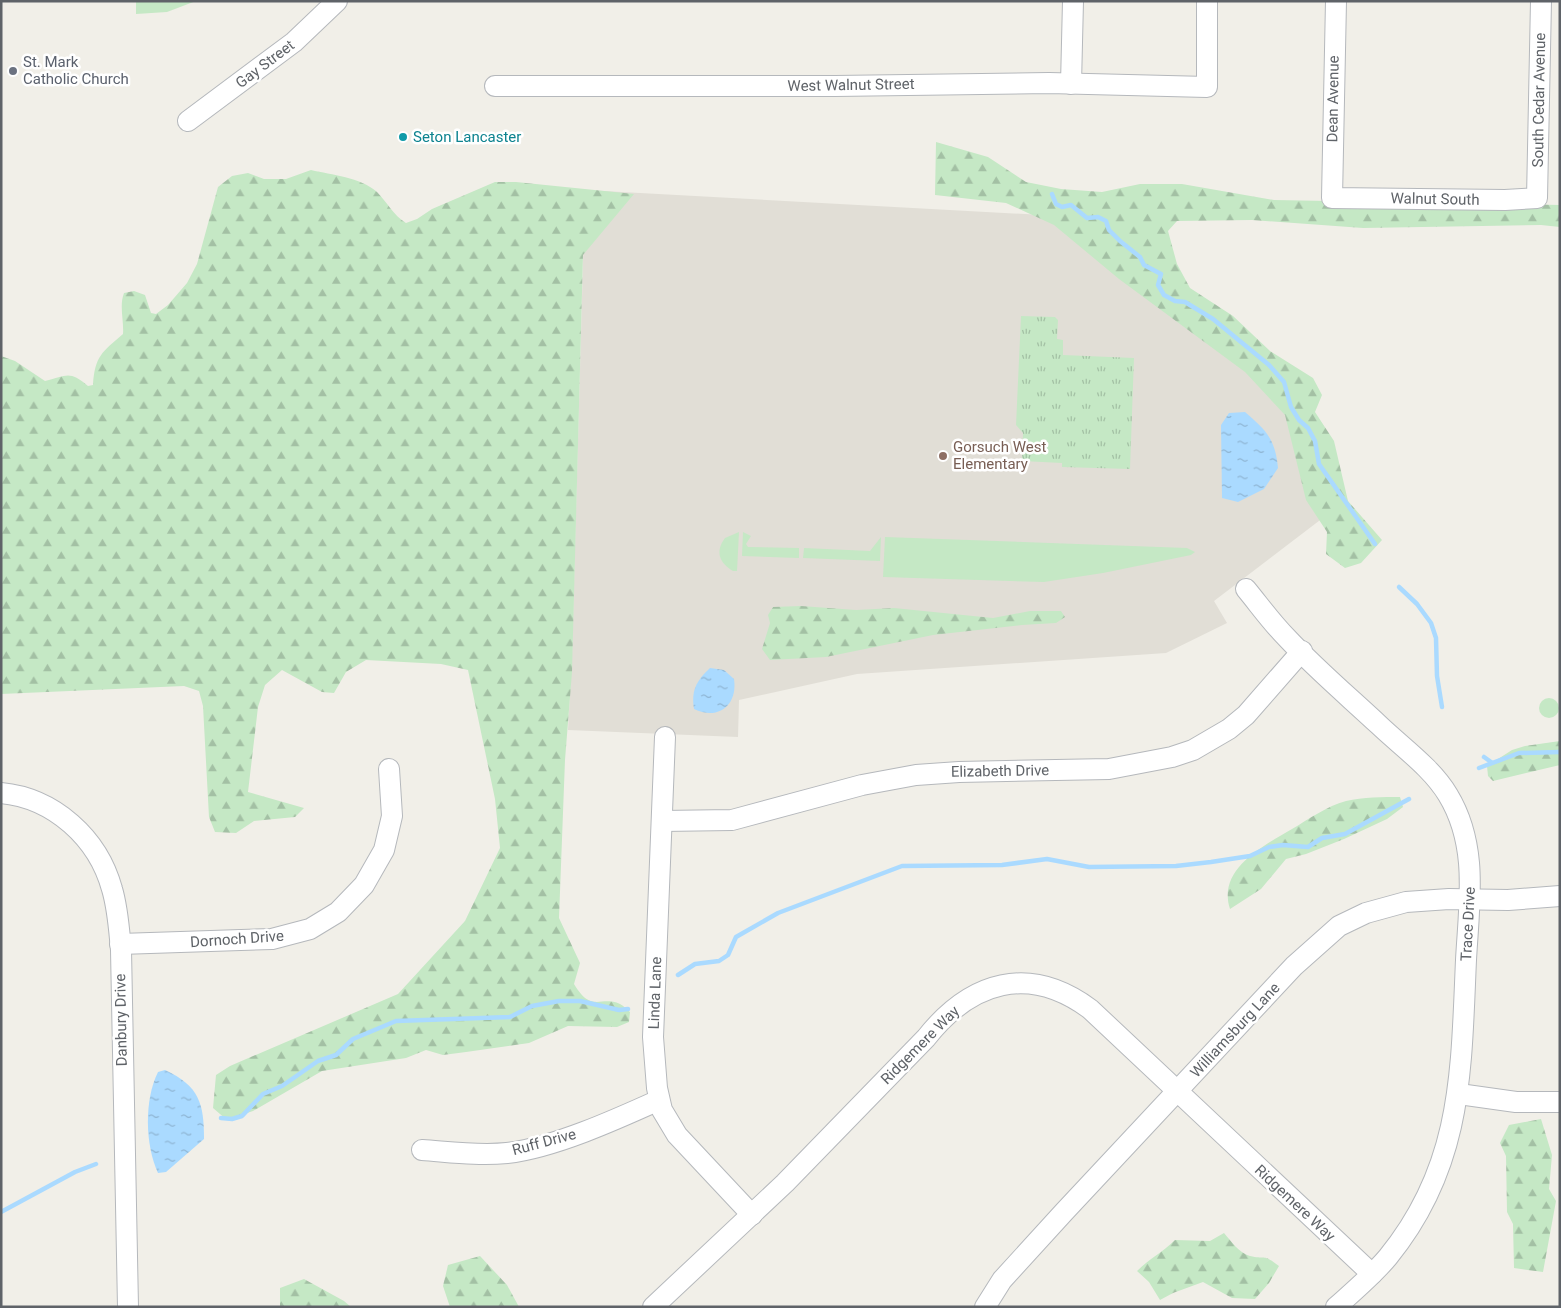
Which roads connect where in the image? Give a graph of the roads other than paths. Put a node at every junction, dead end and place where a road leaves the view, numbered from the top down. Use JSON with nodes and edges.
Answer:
{"nodes":[{"id":1,"x":337,"y":1,"type":"edge"},
{"id":2,"x":1073,"y":1,"type":"edge"},
{"id":3,"x":1207,"y":1,"type":"edge"},
{"id":4,"x":1336,"y":1,"type":"edge"},
{"id":5,"x":1541,"y":1,"type":"edge"},
{"id":6,"x":1071,"y":84,"type":"junction"},
{"id":7,"x":495,"y":86,"type":"dead end"},
{"id":8,"x":188,"y":121,"type":"dead end"},
{"id":9,"x":1332,"y":198,"type":"joint"},
{"id":10,"x":1537,"y":198,"type":"joint"},
{"id":11,"x":1246,"y":590,"type":"dead end"},
{"id":12,"x":1302,"y":651,"type":"junction"},
{"id":13,"x":666,"y":737,"type":"dead end"},
{"id":14,"x":389,"y":769,"type":"dead end"},
{"id":15,"x":1,"y":793,"type":"edge"},
{"id":16,"x":662,"y":821,"type":"junction"},
{"id":17,"x":1560,"y":896,"type":"edge"},
{"id":18,"x":1470,"y":900,"type":"junction"},
{"id":19,"x":120,"y":944,"type":"junction"},
{"id":20,"x":1177,"y":1092,"type":"junction"},
{"id":21,"x":1458,"y":1094,"type":"junction"},
{"id":22,"x":659,"y":1100,"type":"junction"},
{"id":23,"x":1560,"y":1102,"type":"edge"},
{"id":24,"x":422,"y":1150,"type":"dead end"},
{"id":25,"x":752,"y":1214,"type":"junction"},
{"id":26,"x":1372,"y":1274,"type":"junction"},
{"id":27,"x":661,"y":1304,"type":"edge"},
{"id":28,"x":118,"y":1307,"type":"edge"},
{"id":29,"x":128,"y":1307,"type":"edge"},
{"id":30,"x":985,"y":1307,"type":"edge"},
{"id":31,"x":1336,"y":1307,"type":"edge"}],
"edges":[{"from":1,"to":8,"type":"street","name":"Gay Street"},
{"from":2,"to":6,"type":"street"},
{"from":3,"to":6,"type":"street","name":"West Walnut Street"},
{"from":4,"to":9,"type":"street","name":"Dean Avenue"},
{"from":5,"to":10,"type":"street","name":"South Cedar Avenue"},
{"from":6,"to":7,"type":"street","name":"West Walnut Street"},
{"from":9,"to":10,"type":"street","name":"Walnut South"},
{"from":11,"to":12,"type":"street","name":"Trace Drive"},
{"from":12,"to":16,"type":"street","name":"Elizabeth Drive"},
{"from":12,"to":18,"type":"street","name":"Trace Drive"},
{"from":13,"to":16,"type":"street","name":"Linda Lane"},
{"from":14,"to":19,"type":"street","name":"Dornoch Drive"},
{"from":15,"to":19,"type":"street","name":"Danbury Drive"},
{"from":16,"to":22,"type":"street","name":"Linda Lane"},
{"from":17,"to":18,"type":"street","name":"Williamsburg Lane"},
{"from":18,"to":20,"type":"street","name":"Williamsburg Lane"},
{"from":18,"to":21,"type":"street","name":"Trace Drive"},
{"from":19,"to":29,"type":"street","name":"Danbury Drive"},
{"from":20,"to":25,"type":"street","name":"Ridgemere Way"},
{"from":20,"to":26,"type":"street","name":"Ridgemere Way"},
{"from":20,"to":30,"type":"street","name":"Williamsburg Lane"},
{"from":21,"to":23,"type":"street"},
{"from":21,"to":26,"type":"street","name":"Trace Drive"},
{"from":22,"to":24,"type":"street","name":"Ruff Drive"},
{"from":22,"to":25,"type":"street","name":"Linda Lane"},
{"from":25,"to":27,"type":"street","name":"Ridgemere Way"},
{"from":26,"to":31,"type":"street","name":"Trace Drive"},
{"from":28,"to":29,"type":"street"}]}
